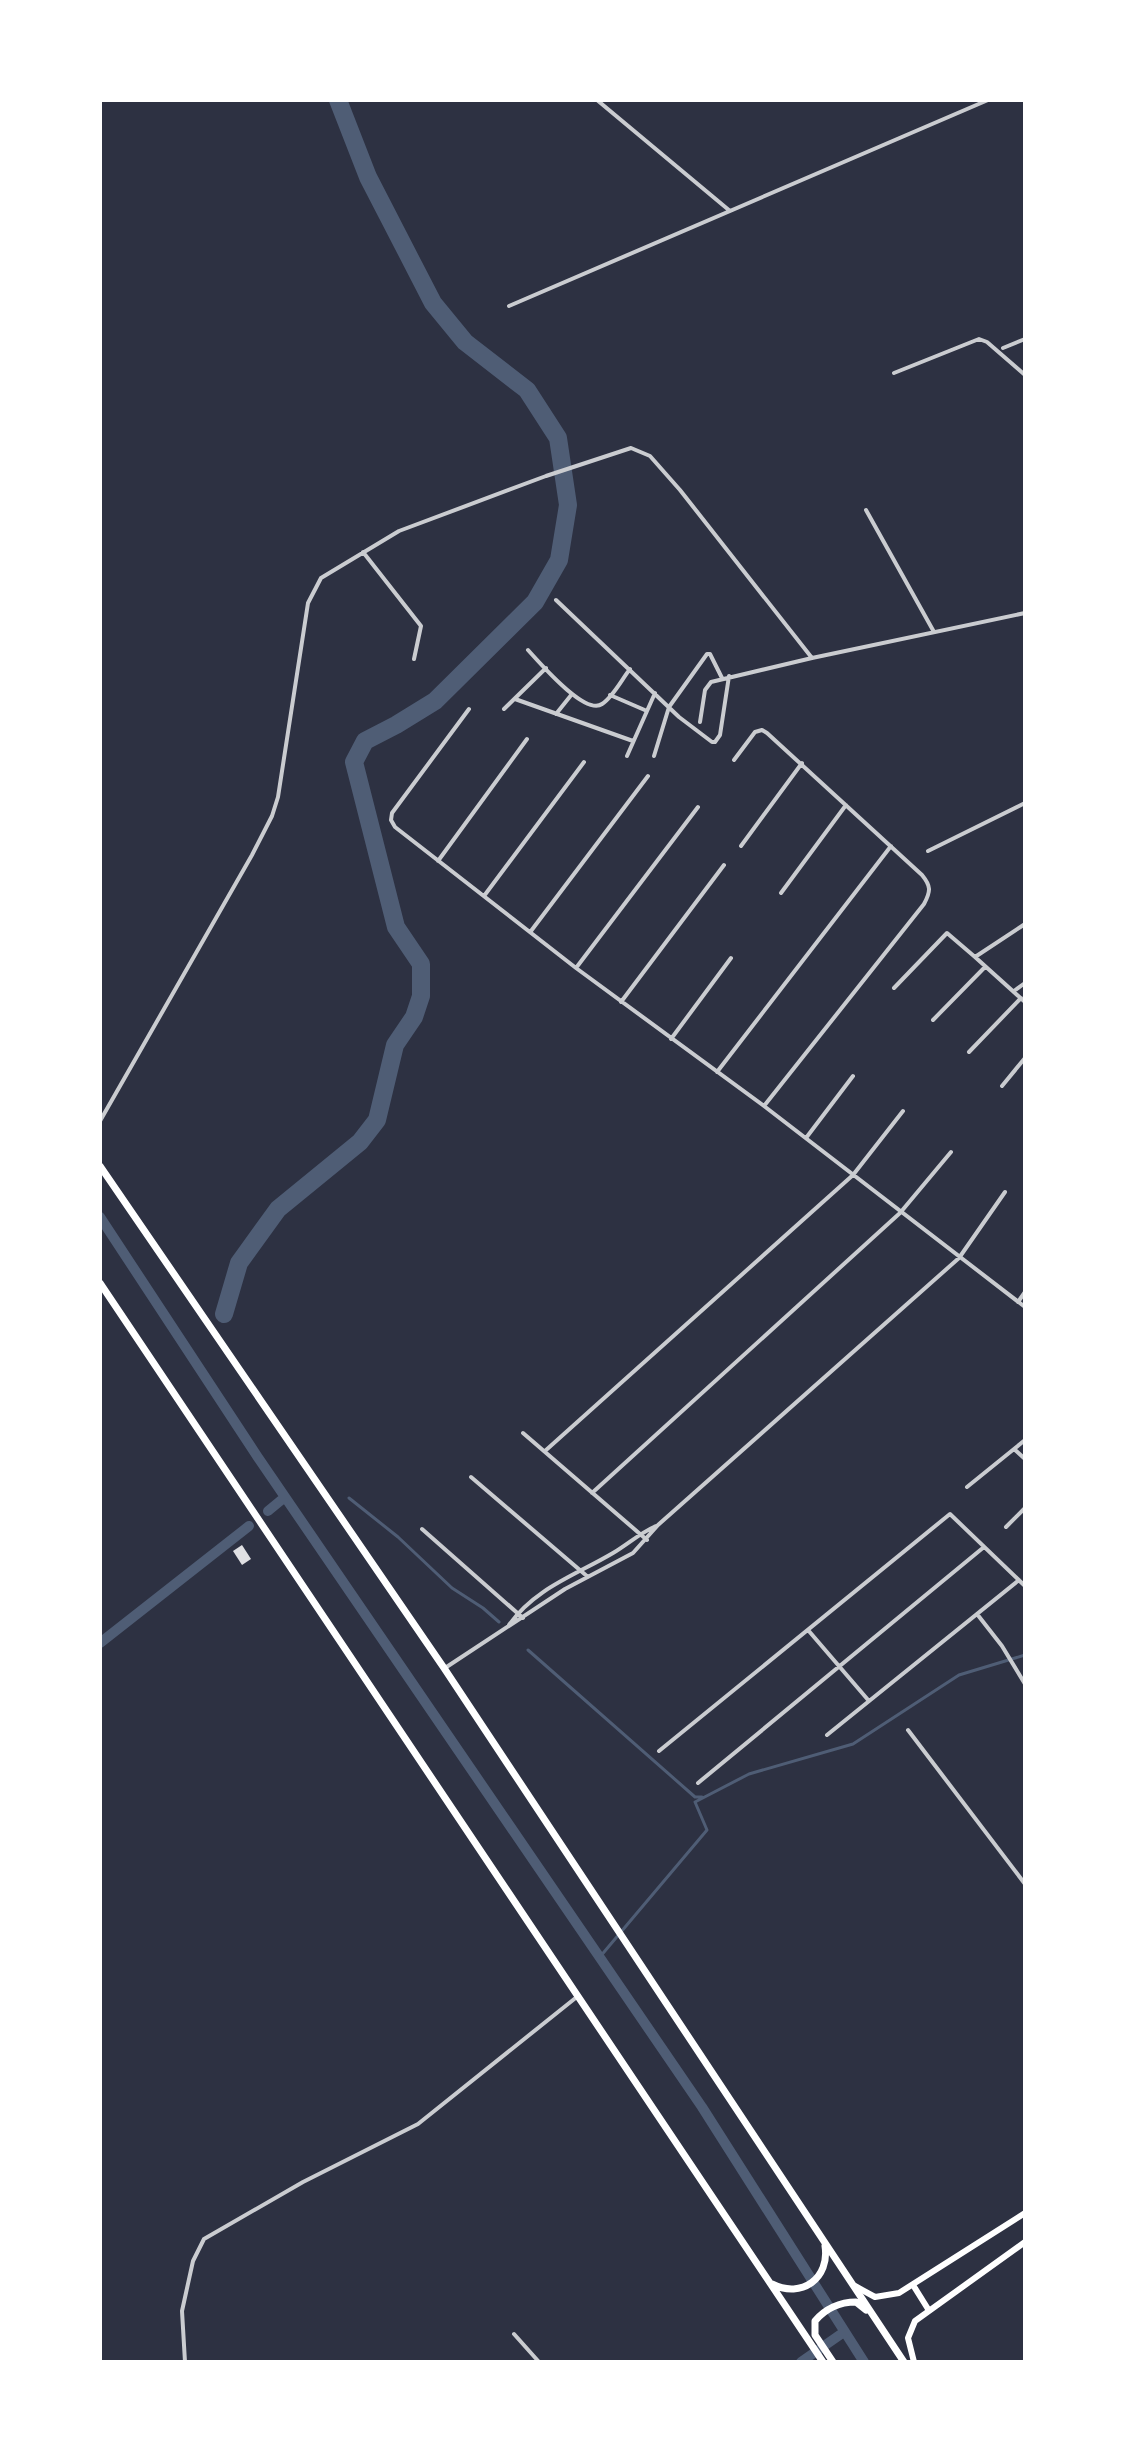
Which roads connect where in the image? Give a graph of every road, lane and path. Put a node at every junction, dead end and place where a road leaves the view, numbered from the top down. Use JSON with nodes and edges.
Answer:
{"nodes":[{"id":1,"x":597,"y":100,"type":"edge"},
{"id":2,"x":988,"y":100,"type":"edge"},
{"id":3,"x":730,"y":211,"type":"junction"},
{"id":4,"x":509,"y":306,"type":"dead end"},
{"id":5,"x":1025,"y":339,"type":"edge"},
{"id":6,"x":1003,"y":348,"type":"dead end"},
{"id":7,"x":894,"y":373,"type":"dead end"},
{"id":8,"x":1025,"y":375,"type":"edge"},
{"id":9,"x":866,"y":510,"type":"dead end"},
{"id":10,"x":363,"y":552,"type":"junction"},
{"id":11,"x":556,"y":600,"type":"dead end"},
{"id":12,"x":1025,"y":613,"type":"edge"},
{"id":13,"x":934,"y":632,"type":"junction"},
{"id":14,"x":528,"y":650,"type":"dead end"},
{"id":15,"x":812,"y":658,"type":"junction"},
{"id":16,"x":414,"y":659,"type":"dead end"},
{"id":17,"x":546,"y":668,"type":"junction"},
{"id":18,"x":630,"y":669,"type":"junction"},
{"id":19,"x":729,"y":676,"type":"junction"},
{"id":20,"x":722,"y":678,"type":"junction"},
{"id":21,"x":655,"y":693,"type":"junction"},
{"id":22,"x":572,"y":694,"type":"junction"},
{"id":23,"x":610,"y":695,"type":"junction"},
{"id":24,"x":515,"y":699,"type":"junction"},
{"id":25,"x":669,"y":707,"type":"junction"},
{"id":26,"x":469,"y":709,"type":"dead end"},
{"id":27,"x":504,"y":709,"type":"dead end"},
{"id":28,"x":647,"y":711,"type":"junction"},
{"id":29,"x":556,"y":714,"type":"junction"},
{"id":30,"x":700,"y":722,"type":"dead end"},
{"id":31,"x":527,"y":739,"type":"dead end"},
{"id":32,"x":633,"y":741,"type":"junction"},
{"id":33,"x":627,"y":756,"type":"dead end"},
{"id":34,"x":654,"y":756,"type":"dead end"},
{"id":35,"x":734,"y":760,"type":"dead end"},
{"id":36,"x":584,"y":762,"type":"dead end"},
{"id":37,"x":802,"y":763,"type":"junction"},
{"id":38,"x":648,"y":776,"type":"dead end"},
{"id":39,"x":1025,"y":803,"type":"edge"},
{"id":40,"x":846,"y":805,"type":"junction"},
{"id":41,"x":698,"y":807,"type":"dead end"},
{"id":42,"x":741,"y":846,"type":"dead end"},
{"id":43,"x":891,"y":846,"type":"junction"},
{"id":44,"x":928,"y":851,"type":"dead end"},
{"id":45,"x":438,"y":861,"type":"junction"},
{"id":46,"x":724,"y":865,"type":"dead end"},
{"id":47,"x":781,"y":893,"type":"dead end"},
{"id":48,"x":484,"y":896,"type":"junction"},
{"id":49,"x":1025,"y":924,"type":"edge"},
{"id":50,"x":531,"y":931,"type":"junction"},
{"id":51,"x":975,"y":957,"type":"junction"},
{"id":52,"x":731,"y":958,"type":"dead end"},
{"id":53,"x":985,"y":967,"type":"junction"},
{"id":54,"x":576,"y":968,"type":"junction"},
{"id":55,"x":1025,"y":983,"type":"edge"},
{"id":56,"x":894,"y":988,"type":"dead end"},
{"id":57,"x":1014,"y":991,"type":"junction"},
{"id":58,"x":1023,"y":1000,"type":"edge"},
{"id":59,"x":621,"y":1002,"type":"junction"},
{"id":60,"x":933,"y":1020,"type":"dead end"},
{"id":61,"x":671,"y":1039,"type":"junction"},
{"id":62,"x":969,"y":1052,"type":"dead end"},
{"id":63,"x":1025,"y":1058,"type":"edge"},
{"id":64,"x":716,"y":1073,"type":"junction"},
{"id":65,"x":853,"y":1076,"type":"dead end"},
{"id":66,"x":1002,"y":1086,"type":"dead end"},
{"id":67,"x":764,"y":1106,"type":"junction"},
{"id":68,"x":903,"y":1111,"type":"dead end"},
{"id":69,"x":100,"y":1121,"type":"edge"},
{"id":70,"x":806,"y":1138,"type":"junction"},
{"id":71,"x":951,"y":1152,"type":"dead end"},
{"id":72,"x":100,"y":1166,"type":"edge"},
{"id":73,"x":853,"y":1175,"type":"junction"},
{"id":74,"x":1005,"y":1192,"type":"dead end"},
{"id":75,"x":900,"y":1213,"type":"junction"},
{"id":76,"x":959,"y":1258,"type":"junction"},
{"id":77,"x":100,"y":1283,"type":"edge"},
{"id":78,"x":1025,"y":1292,"type":"edge"},
{"id":79,"x":1018,"y":1302,"type":"junction"},
{"id":80,"x":1025,"y":1307,"type":"edge"},
{"id":81,"x":523,"y":1433,"type":"dead end"},
{"id":82,"x":1025,"y":1440,"type":"edge"},
{"id":83,"x":1014,"y":1449,"type":"junction"},
{"id":84,"x":545,"y":1451,"type":"junction"},
{"id":85,"x":1025,"y":1459,"type":"edge"},
{"id":86,"x":471,"y":1477,"type":"dead end"},
{"id":87,"x":967,"y":1487,"type":"dead end"},
{"id":88,"x":592,"y":1493,"type":"junction"},
{"id":89,"x":1025,"y":1508,"type":"edge"},
{"id":90,"x":658,"y":1525,"type":"junction"},
{"id":91,"x":1006,"y":1527,"type":"dead end"},
{"id":92,"x":422,"y":1529,"type":"dead end"},
{"id":93,"x":639,"y":1534,"type":"junction"},
{"id":94,"x":647,"y":1540,"type":"junction"},
{"id":95,"x":984,"y":1547,"type":"junction"},
{"id":96,"x":579,"y":1569,"type":"junction"},
{"id":97,"x":588,"y":1577,"type":"junction"},
{"id":98,"x":1019,"y":1580,"type":"junction"},
{"id":99,"x":1025,"y":1586,"type":"edge"},
{"id":100,"x":518,"y":1613,"type":"junction"},
{"id":101,"x":977,"y":1614,"type":"junction"},
{"id":102,"x":523,"y":1618,"type":"junction"},
{"id":103,"x":509,"y":1625,"type":"junction"},
{"id":104,"x":808,"y":1630,"type":"junction"},
{"id":105,"x":839,"y":1666,"type":"junction"},
{"id":106,"x":444,"y":1668,"type":"junction"},
{"id":107,"x":1025,"y":1684,"type":"edge"},
{"id":108,"x":869,"y":1701,"type":"junction"},
{"id":109,"x":908,"y":1730,"type":"dead end"},
{"id":110,"x":827,"y":1735,"type":"dead end"},
{"id":111,"x":659,"y":1751,"type":"dead end"},
{"id":112,"x":698,"y":1783,"type":"dead end"},
{"id":113,"x":1025,"y":1884,"type":"edge"},
{"id":114,"x":578,"y":1996,"type":"junction"},
{"id":115,"x":1025,"y":2213,"type":"edge"},
{"id":116,"x":824,"y":2241,"type":"junction"},
{"id":117,"x":1025,"y":2242,"type":"edge"},
{"id":118,"x":767,"y":2280,"type":"junction"},
{"id":119,"x":852,"y":2284,"type":"junction"},
{"id":120,"x":913,"y":2285,"type":"junction"},
{"id":121,"x":928,"y":2309,"type":"junction"},
{"id":122,"x":514,"y":2334,"type":"dead end"},
{"id":123,"x":813,"y":2340,"type":"junction"},
{"id":124,"x":824,"y":2359,"type":"edge"},
{"id":125,"x":185,"y":2362,"type":"edge"},
{"id":126,"x":539,"y":2362,"type":"edge"},
{"id":127,"x":833,"y":2362,"type":"edge"},
{"id":128,"x":902,"y":2362,"type":"edge"},
{"id":129,"x":914,"y":2362,"type":"edge"}],
"edges":[{"from":1,"to":3,"type":"street"},
{"from":2,"to":3,"type":"street"},
{"from":3,"to":4,"type":"street"},
{"from":5,"to":6,"type":"street"},
{"from":7,"to":8,"type":"street"},
{"from":9,"to":13,"type":"street"},
{"from":10,"to":15,"type":"street"},
{"from":10,"to":16,"type":"street"},
{"from":10,"to":69,"type":"street"},
{"from":11,"to":18,"type":"street"},
{"from":12,"to":13,"type":"street"},
{"from":13,"to":15,"type":"street"},
{"from":14,"to":17,"type":"street"},
{"from":15,"to":19,"type":"street"},
{"from":17,"to":22,"type":"street"},
{"from":17,"to":24,"type":"street"},
{"from":18,"to":21,"type":"street"},
{"from":18,"to":23,"type":"street"},
{"from":19,"to":20,"type":"street"},
{"from":19,"to":25,"type":"street"},
{"from":20,"to":25,"type":"street"},
{"from":20,"to":30,"type":"street"},
{"from":21,"to":25,"type":"street"},
{"from":21,"to":28,"type":"street"},
{"from":22,"to":23,"type":"street"},
{"from":22,"to":29,"type":"street"},
{"from":23,"to":28,"type":"street"},
{"from":24,"to":27,"type":"street"},
{"from":24,"to":29,"type":"street"},
{"from":25,"to":34,"type":"street"},
{"from":26,"to":45,"type":"street"},
{"from":28,"to":32,"type":"street"},
{"from":29,"to":32,"type":"street"},
{"from":31,"to":45,"type":"street"},
{"from":32,"to":33,"type":"street"},
{"from":35,"to":37,"type":"street"},
{"from":36,"to":48,"type":"street"},
{"from":37,"to":40,"type":"street"},
{"from":37,"to":42,"type":"street"},
{"from":38,"to":50,"type":"street"},
{"from":39,"to":44,"type":"street"},
{"from":40,"to":43,"type":"street"},
{"from":40,"to":47,"type":"street"},
{"from":41,"to":54,"type":"street"},
{"from":43,"to":64,"type":"street"},
{"from":43,"to":67,"type":"street"},
{"from":45,"to":48,"type":"street"},
{"from":46,"to":59,"type":"street"},
{"from":48,"to":50,"type":"street"},
{"from":49,"to":51,"type":"street"},
{"from":50,"to":54,"type":"street"},
{"from":51,"to":53,"type":"street"},
{"from":51,"to":56,"type":"street"},
{"from":52,"to":61,"type":"street"},
{"from":53,"to":57,"type":"street"},
{"from":53,"to":60,"type":"street"},
{"from":54,"to":59,"type":"street"},
{"from":55,"to":57,"type":"street"},
{"from":57,"to":58,"type":"street"},
{"from":58,"to":62,"type":"street"},
{"from":59,"to":61,"type":"street"},
{"from":61,"to":64,"type":"street"},
{"from":63,"to":66,"type":"street"},
{"from":64,"to":67,"type":"street"},
{"from":65,"to":70,"type":"street"},
{"from":67,"to":70,"type":"street"},
{"from":68,"to":73,"type":"street"},
{"from":70,"to":73,"type":"street"},
{"from":71,"to":75,"type":"street"},
{"from":72,"to":106,"type":"main road"},
{"from":73,"to":75,"type":"street"},
{"from":73,"to":84,"type":"street"},
{"from":74,"to":76,"type":"street"},
{"from":75,"to":76,"type":"street"},
{"from":75,"to":88,"type":"street"},
{"from":76,"to":79,"type":"street"},
{"from":76,"to":90,"type":"street"},
{"from":77,"to":114,"type":"main road"},
{"from":78,"to":79,"type":"street"},
{"from":79,"to":80,"type":"street"},
{"from":81,"to":84,"type":"street"},
{"from":82,"to":83,"type":"street"},
{"from":83,"to":85,"type":"street"},
{"from":83,"to":87,"type":"street"},
{"from":84,"to":88,"type":"street"},
{"from":86,"to":96,"type":"street"},
{"from":88,"to":93,"type":"street"},
{"from":89,"to":91,"type":"street"},
{"from":90,"to":93,"type":"street"},
{"from":90,"to":94,"type":"street"},
{"from":92,"to":100,"type":"street"},
{"from":93,"to":94,"type":"street"},
{"from":93,"to":96,"type":"street"},
{"from":94,"to":97,"type":"street"},
{"from":95,"to":98,"type":"street"},
{"from":95,"to":104,"type":"street"},
{"from":95,"to":105,"type":"street"},
{"from":96,"to":97,"type":"street"},
{"from":96,"to":100,"type":"street"},
{"from":97,"to":102,"type":"street"},
{"from":98,"to":99,"type":"street"},
{"from":98,"to":101,"type":"street"},
{"from":100,"to":102,"type":"street"},
{"from":100,"to":103,"type":"street"},
{"from":101,"to":107,"type":"street"},
{"from":101,"to":108,"type":"street"},
{"from":102,"to":103,"type":"street"},
{"from":103,"to":106,"type":"street"},
{"from":104,"to":105,"type":"street"},
{"from":104,"to":111,"type":"street"},
{"from":105,"to":108,"type":"street"},
{"from":105,"to":112,"type":"street"},
{"from":106,"to":116,"type":"main road"},
{"from":108,"to":110,"type":"street"},
{"from":109,"to":113,"type":"street"},
{"from":114,"to":118,"type":"main road"},
{"from":114,"to":125,"type":"street"},
{"from":115,"to":120,"type":"main road"},
{"from":116,"to":118,"type":"main road"},
{"from":116,"to":119,"type":"main road"},
{"from":117,"to":121,"type":"main road"},
{"from":118,"to":123,"type":"main road"},
{"from":119,"to":120,"type":"main road"},
{"from":119,"to":128,"type":"main road"},
{"from":120,"to":121,"type":"main road"},
{"from":121,"to":129,"type":"main road"},
{"from":122,"to":126,"type":"street"},
{"from":123,"to":124,"type":"main road"},
{"from":123,"to":128,"type":"main road"},
{"from":124,"to":127,"type":"main road"}]}
